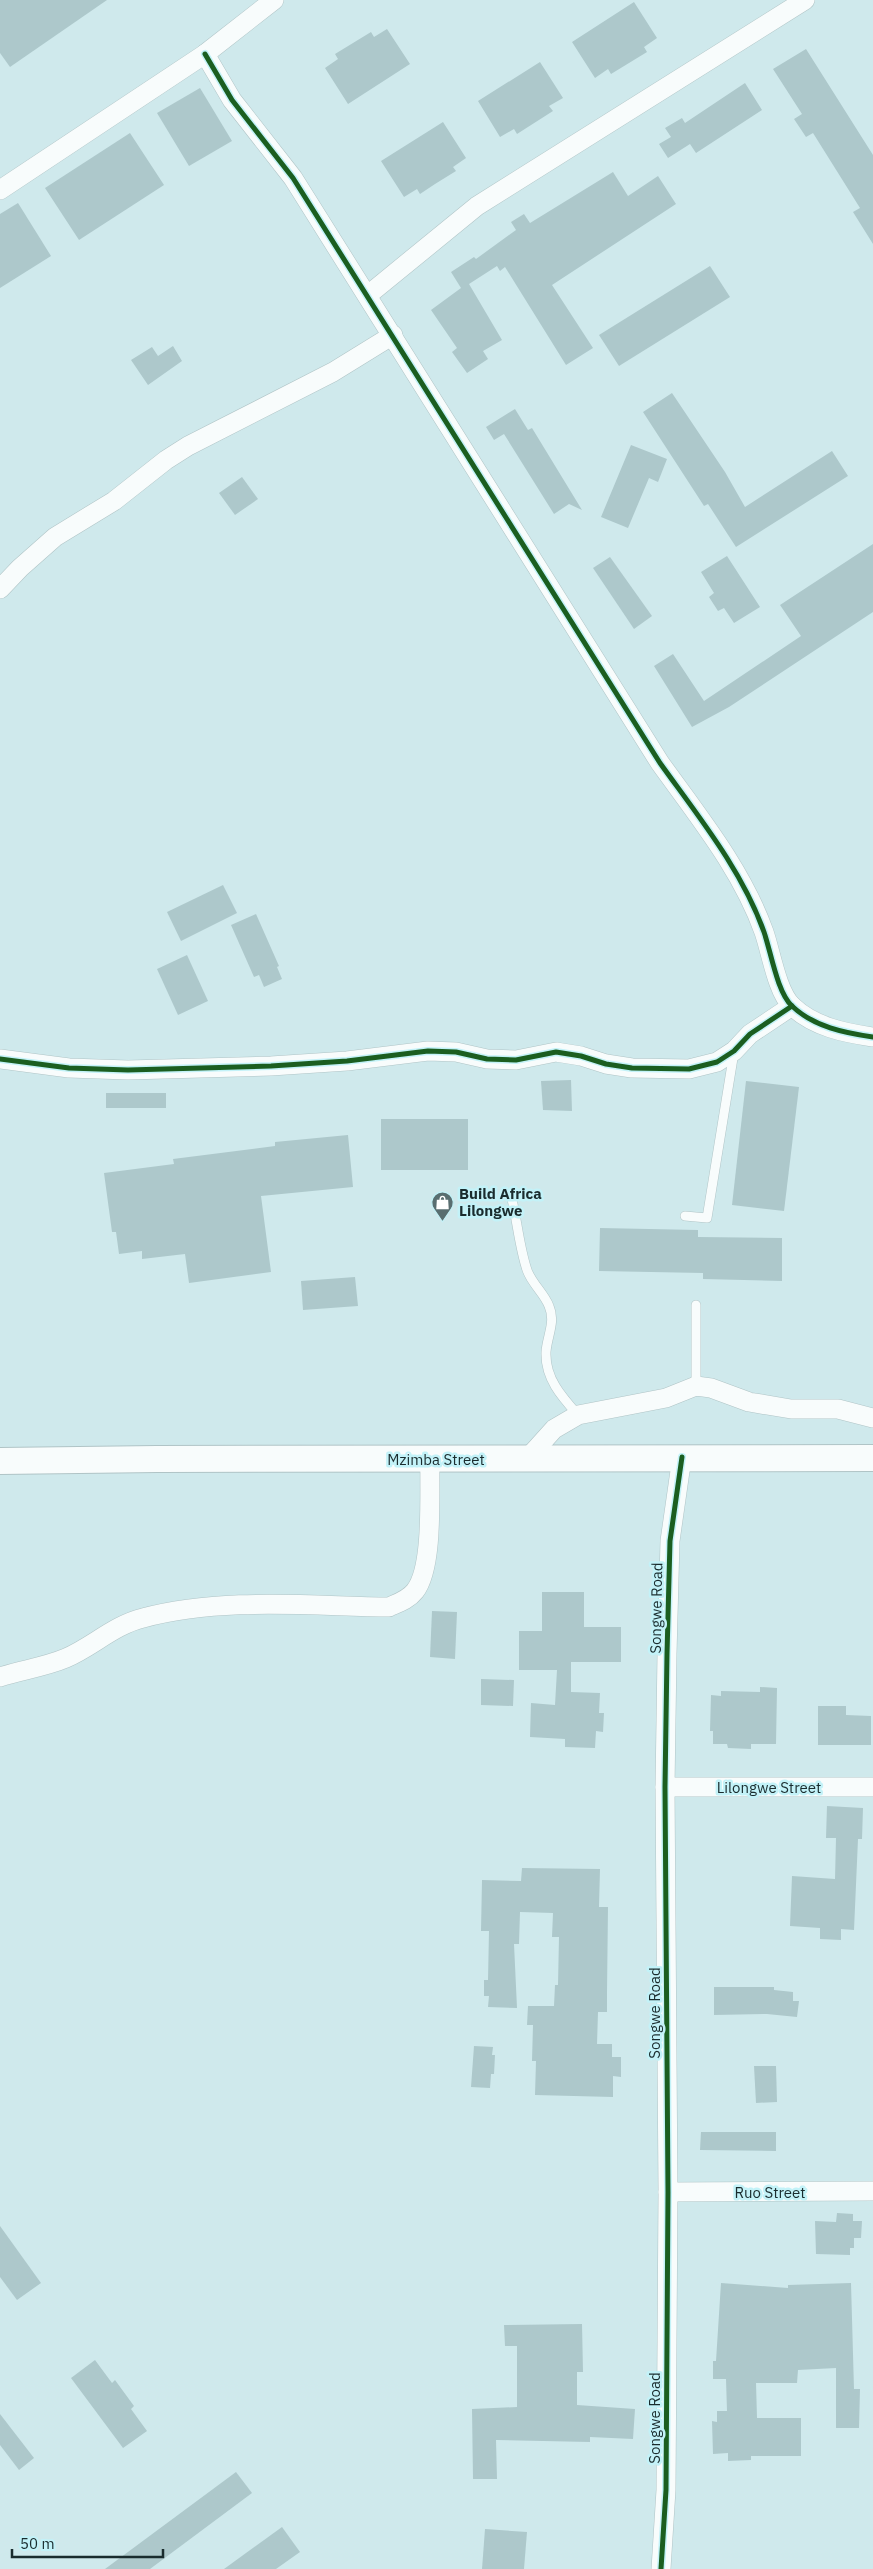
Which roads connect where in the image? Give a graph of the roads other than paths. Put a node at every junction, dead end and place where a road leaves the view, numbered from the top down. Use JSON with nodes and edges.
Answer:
{"nodes":[{"id":1,"x":274,"y":0,"type":"edge"},
{"id":2,"x":805,"y":0,"type":"edge"},
{"id":3,"x":205,"y":54,"type":"junction"},
{"id":4,"x":0,"y":190,"type":"edge"},
{"id":5,"x":368,"y":295,"type":"junction"},
{"id":6,"x":393,"y":335,"type":"junction"},
{"id":7,"x":0,"y":590,"type":"edge"},
{"id":8,"x":792,"y":1006,"type":"junction"},
{"id":9,"x":873,"y":1038,"type":"edge"},
{"id":10,"x":734,"y":1051,"type":"junction"},
{"id":11,"x":0,"y":1059,"type":"edge"},
{"id":12,"x":511,"y":1195,"type":"dead end"},
{"id":13,"x":685,"y":1216,"type":"dead end"},
{"id":14,"x":696,"y":1305,"type":"dead end"},
{"id":15,"x":696,"y":1386,"type":"junction"},
{"id":16,"x":578,"y":1415,"type":"junction"},
{"id":17,"x":873,"y":1418,"type":"edge"},
{"id":18,"x":682,"y":1457,"type":"junction"},
{"id":19,"x":873,"y":1458,"type":"edge"},
{"id":20,"x":527,"y":1459,"type":"junction"},
{"id":21,"x":430,"y":1460,"type":"junction"},
{"id":22,"x":0,"y":1461,"type":"edge"},
{"id":23,"x":0,"y":1677,"type":"edge"},
{"id":24,"x":873,"y":1787,"type":"edge"},
{"id":25,"x":665,"y":1788,"type":"junction"},
{"id":26,"x":873,"y":2191,"type":"edge"},
{"id":27,"x":668,"y":2192,"type":"junction"},
{"id":28,"x":661,"y":2569,"type":"edge"}],
"edges":[{"from":1,"to":3,"type":"street"},
{"from":2,"to":5,"type":"street"},
{"from":3,"to":4,"type":"street"},
{"from":3,"to":5,"type":"street"},
{"from":5,"to":6,"type":"street"},
{"from":6,"to":7,"type":"street"},
{"from":6,"to":8,"type":"street"},
{"from":8,"to":9,"type":"street"},
{"from":8,"to":10,"type":"street"},
{"from":10,"to":11,"type":"street"},
{"from":10,"to":13,"type":"lane"},
{"from":12,"to":16,"type":"lane"},
{"from":14,"to":15,"type":"lane"},
{"from":15,"to":16,"type":"street"},
{"from":15,"to":17,"type":"street"},
{"from":16,"to":20,"type":"street"},
{"from":18,"to":19,"type":"main road","name":"Mzimba Street"},
{"from":18,"to":20,"type":"main road","name":"Mzimba Street"},
{"from":18,"to":25,"type":"street","name":"Songwe Road"},
{"from":20,"to":21,"type":"main road","name":"Mzimba Street"},
{"from":21,"to":22,"type":"main road","name":"Mzimba Street"},
{"from":21,"to":23,"type":"street"},
{"from":24,"to":25,"type":"street","name":"Lilongwe Street"},
{"from":25,"to":27,"type":"street","name":"Songwe Road"},
{"from":26,"to":27,"type":"street","name":"Ruo Street"},
{"from":27,"to":28,"type":"street","name":"Songwe Road"}]}
